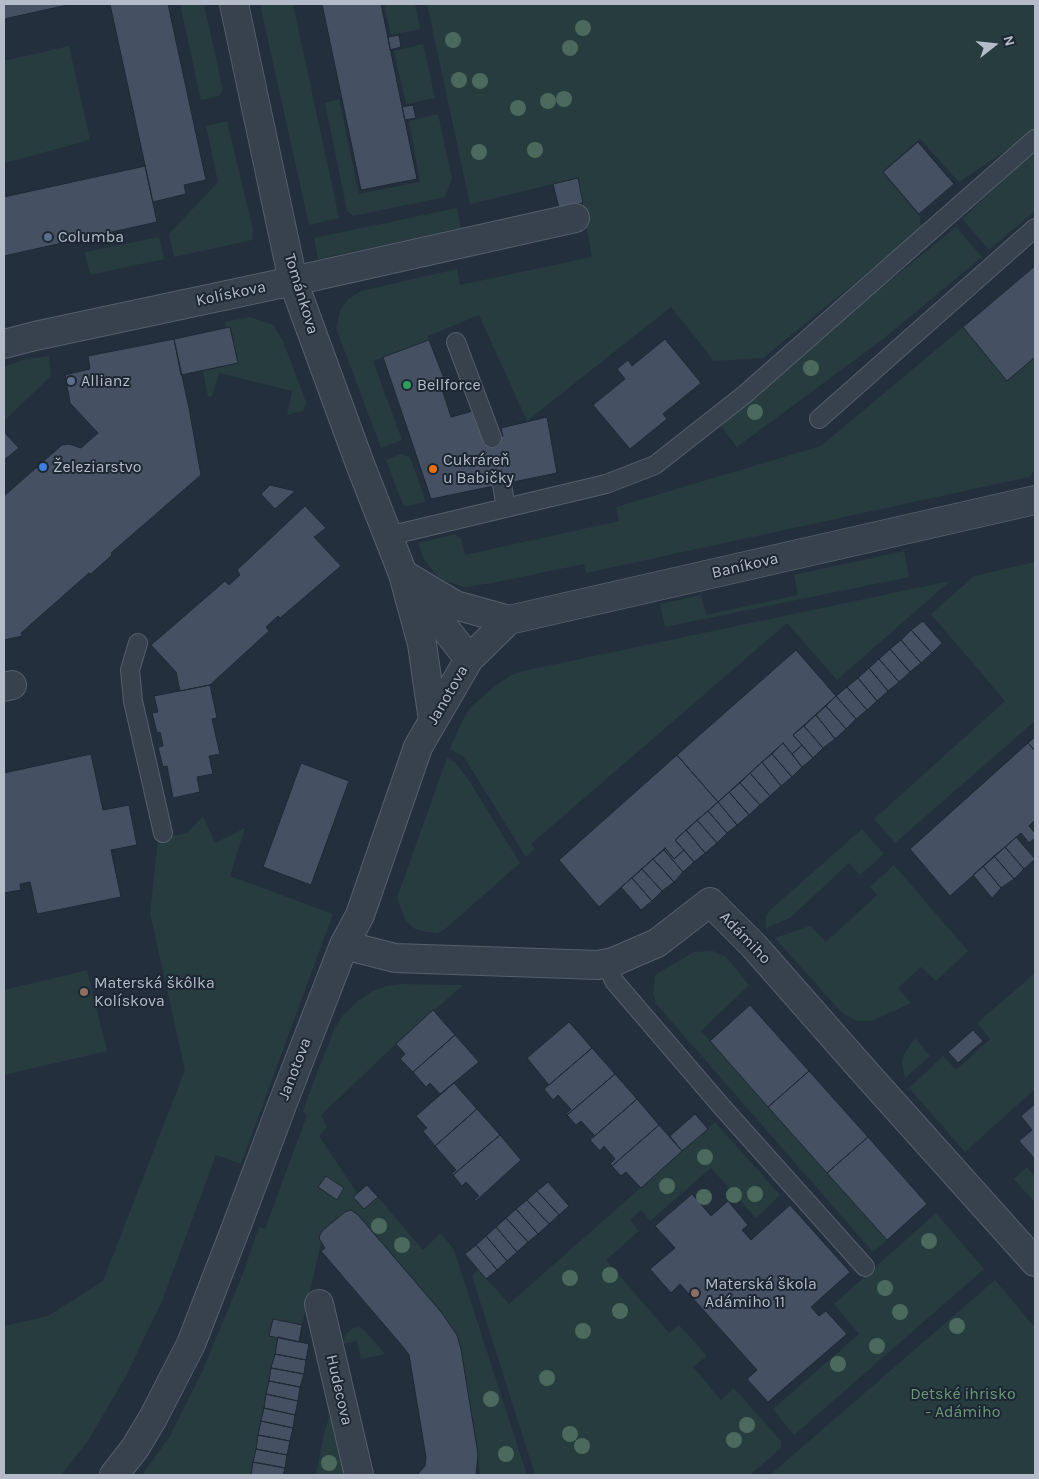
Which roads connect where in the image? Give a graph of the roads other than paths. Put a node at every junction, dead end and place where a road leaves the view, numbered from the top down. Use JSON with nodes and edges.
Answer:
{"nodes":[{"id":1,"x":234,"y":4,"type":"edge"},
{"id":2,"x":1035,"y":139,"type":"edge"},
{"id":3,"x":575,"y":218,"type":"dead end"},
{"id":4,"x":1035,"y":228,"type":"edge"},
{"id":5,"x":293,"y":281,"type":"junction"},
{"id":6,"x":456,"y":342,"type":"dead end"},
{"id":7,"x":4,"y":344,"type":"edge"},
{"id":8,"x":818,"y":419,"type":"dead end"},
{"id":9,"x":492,"y":438,"type":"dead end"},
{"id":10,"x":502,"y":484,"type":"dead end"},
{"id":11,"x":1035,"y":500,"type":"edge"},
{"id":12,"x":506,"y":508,"type":"junction"},
{"id":13,"x":388,"y":536,"type":"junction"},
{"id":14,"x":403,"y":574,"type":"junction"},
{"id":15,"x":509,"y":620,"type":"junction"},
{"id":16,"x":138,"y":643,"type":"dead end"},
{"id":17,"x":422,"y":644,"type":"junction"},
{"id":18,"x":469,"y":659,"type":"junction"},
{"id":19,"x":433,"y":720,"type":"junction"},
{"id":20,"x":163,"y":834,"type":"dead end"},
{"id":21,"x":344,"y":945,"type":"junction"},
{"id":22,"x":607,"y":963,"type":"junction"},
{"id":23,"x":1035,"y":1262,"type":"edge"},
{"id":24,"x":864,"y":1267,"type":"dead end"},
{"id":25,"x":319,"y":1304,"type":"dead end"},
{"id":26,"x":114,"y":1475,"type":"edge"},
{"id":27,"x":359,"y":1475,"type":"edge"}],
"edges":[{"from":1,"to":5,"type":"street","name":"Tománkova"},
{"from":2,"to":12,"type":"lane"},
{"from":3,"to":5,"type":"street","name":"Kolískova"},
{"from":4,"to":8,"type":"lane"},
{"from":5,"to":7,"type":"street","name":"Kolískova"},
{"from":5,"to":13,"type":"street","name":"Tománkova"},
{"from":6,"to":9,"type":"lane"},
{"from":10,"to":12,"type":"lane"},
{"from":11,"to":15,"type":"street","name":"Baníkova"},
{"from":12,"to":13,"type":"lane"},
{"from":13,"to":14,"type":"street","name":"Tománkova"},
{"from":14,"to":15,"type":"street"},
{"from":14,"to":17,"type":"street","name":"Tománkova"},
{"from":14,"to":18,"type":"street","name":"Tománkova"},
{"from":15,"to":18,"type":"street"},
{"from":16,"to":20,"type":"lane"},
{"from":17,"to":18,"type":"street"},
{"from":17,"to":19,"type":"street","name":"Tománkova"},
{"from":18,"to":19,"type":"street","name":"Janotova"},
{"from":19,"to":21,"type":"street","name":"Janotova"},
{"from":21,"to":22,"type":"street","name":"Adámiho"},
{"from":21,"to":26,"type":"street","name":"Janotova"},
{"from":22,"to":23,"type":"street","name":"Adámiho"},
{"from":22,"to":24,"type":"lane"},
{"from":25,"to":27,"type":"street","name":"Hudecova"}]}
